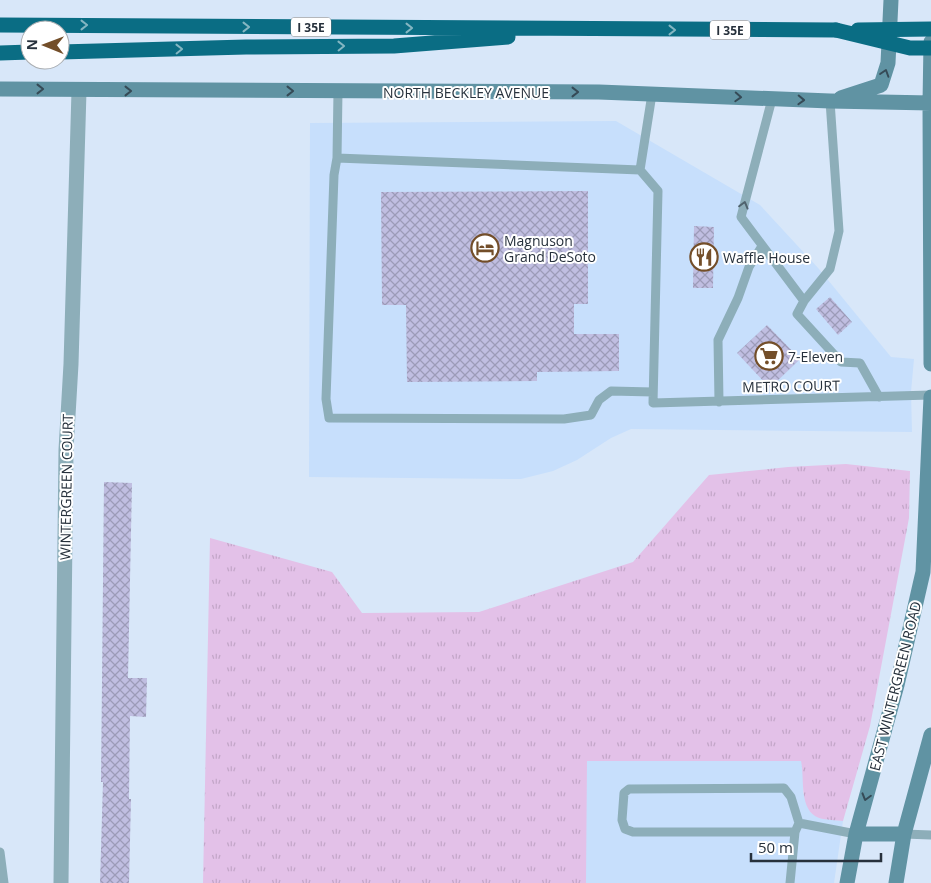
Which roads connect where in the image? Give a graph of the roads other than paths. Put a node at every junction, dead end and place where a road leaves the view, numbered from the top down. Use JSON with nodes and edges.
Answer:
{"nodes":[{"id":1,"x":891,"y":0,"type":"edge"},
{"id":2,"x":0,"y":25,"type":"edge"},
{"id":3,"x":623,"y":29,"type":"junction"},
{"id":4,"x":931,"y":29,"type":"edge"},
{"id":5,"x":836,"y":30,"type":"junction"},
{"id":6,"x":931,"y":42,"type":"edge"},
{"id":7,"x":931,"y":48,"type":"edge"},
{"id":8,"x":20,"y":52,"type":"edge"},
{"id":9,"x":70,"y":52,"type":"edge"},
{"id":10,"x":0,"y":53,"type":"edge"},
{"id":11,"x":0,"y":89,"type":"edge"},
{"id":12,"x":79,"y":91,"type":"junction"},
{"id":13,"x":338,"y":92,"type":"junction"},
{"id":14,"x":652,"y":94,"type":"junction"},
{"id":15,"x":772,"y":99,"type":"junction"},
{"id":16,"x":830,"y":102,"type":"junction"},
{"id":17,"x":930,"y":103,"type":"edge"},
{"id":18,"x":337,"y":158,"type":"junction"},
{"id":19,"x":640,"y":170,"type":"junction"},
{"id":20,"x":762,"y":246,"type":"junction"},
{"id":21,"x":804,"y":301,"type":"junction"},
{"id":22,"x":931,"y":364,"type":"edge"},
{"id":23,"x":653,"y":392,"type":"junction"},
{"id":24,"x":931,"y":396,"type":"edge"},
{"id":25,"x":879,"y":397,"type":"junction"},
{"id":26,"x":719,"y":402,"type":"junction"},
{"id":27,"x":931,"y":735,"type":"edge"},
{"id":28,"x":799,"y":823,"type":"junction"},
{"id":29,"x":795,"y":832,"type":"junction"},
{"id":30,"x":856,"y":834,"type":"junction"},
{"id":31,"x":904,"y":834,"type":"junction"},
{"id":32,"x":931,"y":835,"type":"edge"},
{"id":33,"x":0,"y":852,"type":"edge"},
{"id":34,"x":4,"y":883,"type":"edge"},
{"id":35,"x":61,"y":883,"type":"edge"},
{"id":36,"x":790,"y":883,"type":"edge"},
{"id":37,"x":847,"y":883,"type":"edge"},
{"id":38,"x":896,"y":883,"type":"edge"}],
"edges":[{"from":16,"to":1,"type":"main road","one_way":true},
{"from":2,"to":3,"type":"highway","number":"I 35E","one_way":true},
{"from":3,"to":5,"type":"highway","number":"I 35E","one_way":true},
{"from":9,"to":3,"type":"highway","one_way":true},
{"from":4,"to":5,"type":"highway","number":"I 35E","bridge":true},
{"from":5,"to":7,"type":"highway","bridge":true},
{"from":6,"to":17,"type":"main road"},
{"from":8,"to":10,"type":"highway"},
{"from":11,"to":12,"type":"main road","name":"NORTH BECKLEY AVENUE","one_way":true},
{"from":12,"to":13,"type":"main road","name":"NORTH BECKLEY AVENUE","one_way":true},
{"from":12,"to":35,"type":"street","name":"WINTERGREEN COURT"},
{"from":13,"to":14,"type":"main road","name":"NORTH BECKLEY AVENUE","one_way":true},
{"from":13,"to":18,"type":"lane"},
{"from":14,"to":15,"type":"main road","name":"NORTH BECKLEY AVENUE","one_way":true},
{"from":14,"to":19,"type":"lane"},
{"from":15,"to":16,"type":"main road","name":"NORTH BECKLEY AVENUE","one_way":true},
{"from":20,"to":15,"type":"lane","one_way":true},
{"from":16,"to":17,"type":"main road","name":"NORTH BECKLEY AVENUE"},
{"from":16,"to":21,"type":"lane"},
{"from":17,"to":22,"type":"main road"},
{"from":18,"to":19,"type":"lane"},
{"from":18,"to":23,"type":"lane"},
{"from":19,"to":23,"type":"lane"},
{"from":20,"to":21,"type":"lane"},
{"from":20,"to":26,"type":"lane"},
{"from":21,"to":25,"type":"lane"},
{"from":23,"to":26,"type":"lane","name":"METRO COURT"},
{"from":24,"to":25,"type":"lane","name":"METRO COURT"},
{"from":24,"to":30,"type":"main road","name":"EAST WINTERGREEN ROAD","one_way":true},
{"from":25,"to":26,"type":"lane","name":"METRO COURT"},
{"from":27,"to":31,"type":"main road"},
{"from":28,"to":29,"type":"lane"},
{"from":28,"to":29,"type":"lane"},
{"from":28,"to":30,"type":"lane"},
{"from":29,"to":36,"type":"lane"},
{"from":30,"to":31,"type":"main road"},
{"from":30,"to":37,"type":"main road","name":"EAST WINTERGREEN ROAD"},
{"from":31,"to":32,"type":"lane"},
{"from":31,"to":38,"type":"main road"},
{"from":33,"to":34,"type":"lane"}]}
